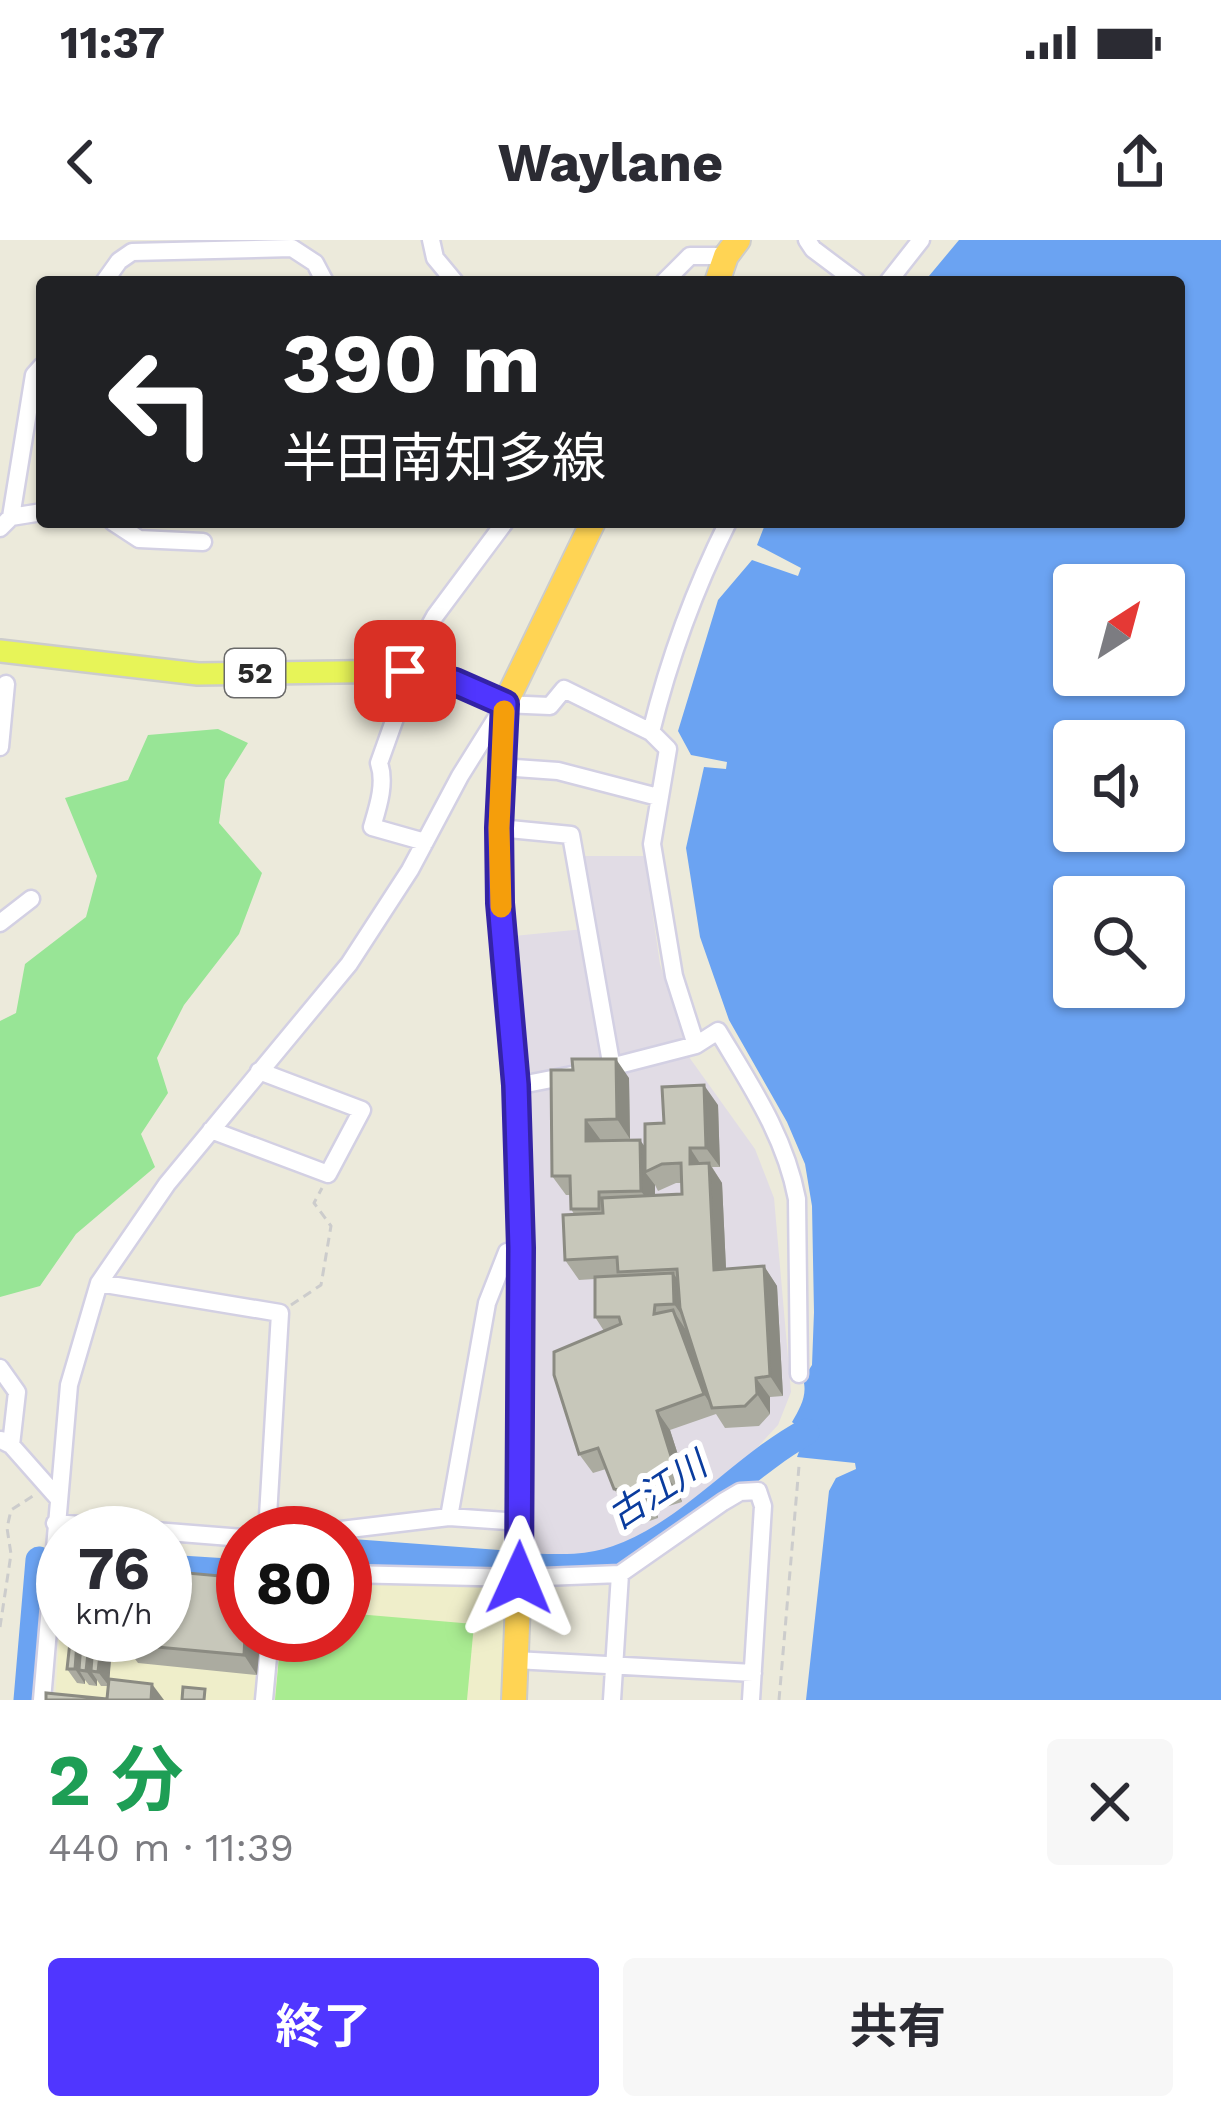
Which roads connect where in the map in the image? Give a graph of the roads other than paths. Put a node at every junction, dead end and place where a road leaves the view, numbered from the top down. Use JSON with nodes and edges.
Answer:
{"nodes":[{"id":1,"x":431,"y":240,"type":"edge"},
{"id":2,"x":807,"y":240,"type":"edge"},
{"id":3,"x":921,"y":240,"type":"edge"},
{"id":4,"x":150,"y":245,"type":"edge"},
{"id":5,"x":727,"y":267,"type":"edge"},
{"id":6,"x":109,"y":276,"type":"edge"},
{"id":7,"x":322,"y":276,"type":"edge"},
{"id":8,"x":450,"y":276,"type":"edge"},
{"id":9,"x":670,"y":276,"type":"edge"},
{"id":10,"x":848,"y":276,"type":"edge"},
{"id":11,"x":893,"y":276,"type":"edge"},
{"id":12,"x":36,"y":373,"type":"edge"},
{"id":13,"x":36,"y":514,"type":"edge"},
{"id":14,"x":6,"y":522,"type":"edge"},
{"id":15,"x":122,"y":528,"type":"edge"},
{"id":16,"x":501,"y":528,"type":"edge"},
{"id":17,"x":590,"y":528,"type":"edge"},
{"id":18,"x":725,"y":528,"type":"edge"},
{"id":19,"x":203,"y":542,"type":"dead end"},
{"id":20,"x":0,"y":652,"type":"edge"},
{"id":21,"x":395,"y":672,"type":"junction"},
{"id":22,"x":6,"y":684,"type":"dead end"},
{"id":23,"x":505,"y":704,"type":"junction"},
{"id":24,"x":651,"y":733,"type":"junction"},
{"id":25,"x":0,"y":747,"type":"edge"},
{"id":26,"x":501,"y":767,"type":"junction"},
{"id":27,"x":658,"y":797,"type":"junction"},
{"id":28,"x":499,"y":828,"type":"junction"},
{"id":29,"x":425,"y":842,"type":"junction"},
{"id":30,"x":31,"y":899,"type":"dead end"},
{"id":31,"x":0,"y":922,"type":"edge"},
{"id":32,"x":696,"y":1045,"type":"junction"},
{"id":33,"x":611,"y":1068,"type":"junction"},
{"id":34,"x":259,"y":1071,"type":"junction"},
{"id":35,"x":516,"y":1085,"type":"junction"},
{"id":36,"x":211,"y":1130,"type":"junction"},
{"id":37,"x":521,"y":1248,"type":"junction"},
{"id":38,"x":99,"y":1283,"type":"junction"},
{"id":39,"x":0,"y":1368,"type":"edge"},
{"id":40,"x":799,"y":1374,"type":"dead end"},
{"id":41,"x":6,"y":1443,"type":"edge"},
{"id":42,"x":52,"y":1492,"type":"junction"},
{"id":43,"x":53,"y":1506,"type":"edge"},
{"id":44,"x":268,"y":1506,"type":"edge"},
{"id":45,"x":449,"y":1517,"type":"junction"},
{"id":46,"x":520,"y":1522,"type":"junction"},
{"id":47,"x":372,"y":1526,"type":"edge"},
{"id":48,"x":620,"y":1574,"type":"junction"},
{"id":49,"x":372,"y":1575,"type":"edge"},
{"id":50,"x":519,"y":1578,"type":"junction"},
{"id":51,"x":515,"y":1660,"type":"junction"},
{"id":52,"x":45,"y":1662,"type":"edge"},
{"id":53,"x":268,"y":1662,"type":"edge"},
{"id":54,"x":614,"y":1664,"type":"junction"},
{"id":55,"x":753,"y":1673,"type":"junction"},
{"id":56,"x":42,"y":1700,"type":"edge"},
{"id":57,"x":264,"y":1700,"type":"edge"},
{"id":58,"x":514,"y":1700,"type":"edge"},
{"id":59,"x":612,"y":1700,"type":"edge"},
{"id":60,"x":751,"y":1700,"type":"edge"}],
"edges":[{"from":1,"to":8,"type":"street"},
{"from":2,"to":10,"type":"street"},
{"from":3,"to":11,"type":"street"},
{"from":4,"to":6,"type":"street"},
{"from":4,"to":7,"type":"street"},
{"from":5,"to":9,"type":"street"},
{"from":12,"to":14,"type":"street"},
{"from":13,"to":14,"type":"street"},
{"from":15,"to":19,"type":"street"},
{"from":16,"to":21,"type":"street"},
{"from":17,"to":23,"type":"highway"},
{"from":18,"to":24,"type":"street"},
{"from":20,"to":21,"type":"main road","number":"52"},
{"from":21,"to":23,"type":"main road","number":"52"},
{"from":21,"to":29,"type":"street"},
{"from":22,"to":25,"type":"street"},
{"from":23,"to":24,"type":"street"},
{"from":23,"to":26,"type":"highway"},
{"from":23,"to":29,"type":"street"},
{"from":24,"to":27,"type":"street"},
{"from":26,"to":27,"type":"street"},
{"from":26,"to":28,"type":"highway"},
{"from":27,"to":32,"type":"street"},
{"from":28,"to":33,"type":"street"},
{"from":28,"to":35,"type":"highway"},
{"from":29,"to":34,"type":"street"},
{"from":30,"to":31,"type":"street"},
{"from":32,"to":33,"type":"street"},
{"from":32,"to":40,"type":"street"},
{"from":33,"to":35,"type":"street"},
{"from":34,"to":36,"type":"street"},
{"from":34,"to":36,"type":"street"},
{"from":35,"to":37,"type":"highway"},
{"from":36,"to":38,"type":"street"},
{"from":37,"to":45,"type":"street"},
{"from":37,"to":46,"type":"highway"},
{"from":38,"to":42,"type":"street"},
{"from":38,"to":44,"type":"street"},
{"from":39,"to":41,"type":"street"},
{"from":41,"to":42,"type":"street"},
{"from":42,"to":43,"type":"street"},
{"from":45,"to":46,"type":"street"},
{"from":45,"to":47,"type":"street"},
{"from":46,"to":50,"type":"highway"},
{"from":48,"to":50,"type":"street"},
{"from":48,"to":54,"type":"street"},
{"from":48,"to":55,"type":"street"},
{"from":49,"to":50,"type":"street"},
{"from":50,"to":51,"type":"highway"},
{"from":51,"to":54,"type":"street"},
{"from":51,"to":58,"type":"highway"},
{"from":52,"to":56,"type":"street"},
{"from":53,"to":57,"type":"street"},
{"from":54,"to":55,"type":"street"},
{"from":54,"to":59,"type":"street"},
{"from":55,"to":60,"type":"street"}]}
